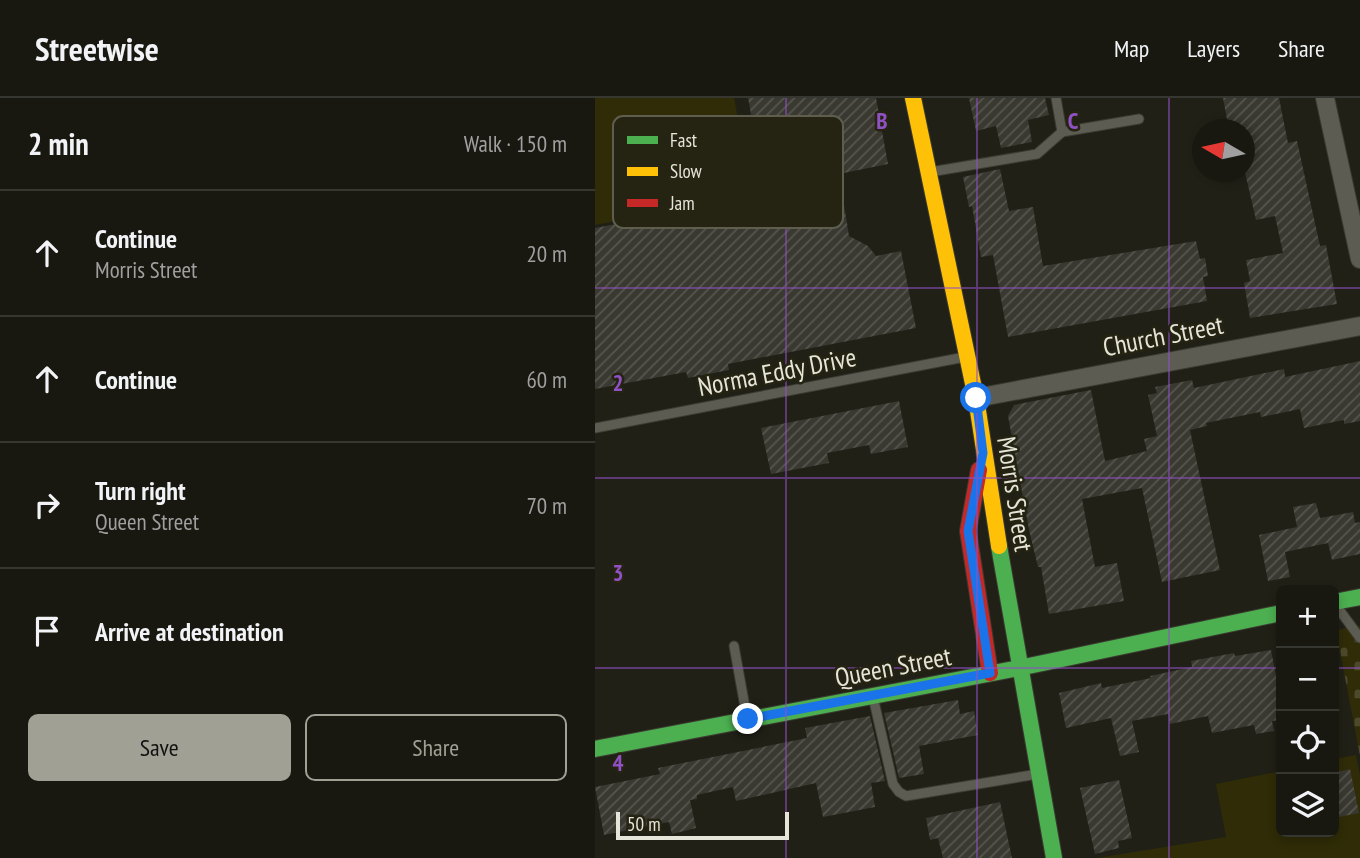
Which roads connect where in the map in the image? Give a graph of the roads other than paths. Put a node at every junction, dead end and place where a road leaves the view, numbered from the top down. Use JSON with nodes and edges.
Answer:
{"nodes":[{"id":1,"x":913,"y":98,"type":"edge"},
{"id":2,"x":1056,"y":98,"type":"edge"},
{"id":3,"x":1325,"y":98,"type":"edge"},
{"id":4,"x":1139,"y":119,"type":"dead end"},
{"id":5,"x":1062,"y":132,"type":"junction"},
{"id":6,"x":928,"y":172,"type":"junction"},
{"id":7,"x":1360,"y":259,"type":"edge"},
{"id":8,"x":1360,"y":327,"type":"edge"},
{"id":9,"x":967,"y":357,"type":"junction"},
{"id":10,"x":976,"y":398,"type":"junction"},
{"id":11,"x":595,"y":428,"type":"edge"},
{"id":12,"x":983,"y":453,"type":"junction"},
{"id":13,"x":1360,"y":597,"type":"edge"},
{"id":14,"x":1339,"y":601,"type":"edge"},
{"id":15,"x":1339,"y":609,"type":"edge"},
{"id":16,"x":1276,"y":614,"type":"edge"},
{"id":17,"x":1360,"y":638,"type":"edge"},
{"id":18,"x":734,"y":646,"type":"dead end"},
{"id":19,"x":1019,"y":668,"type":"junction"},
{"id":20,"x":990,"y":673,"type":"junction"},
{"id":21,"x":873,"y":695,"type":"junction"},
{"id":22,"x":748,"y":719,"type":"junction"},
{"id":23,"x":595,"y":748,"type":"edge"},
{"id":24,"x":1038,"y":774,"type":"junction"},
{"id":25,"x":1054,"y":858,"type":"edge"}],
"edges":[{"from":1,"to":6,"type":"street","name":"Morris Street"},
{"from":2,"to":5,"type":"lane"},
{"from":3,"to":7,"type":"street"},
{"from":4,"to":5,"type":"lane"},
{"from":5,"to":6,"type":"lane"},
{"from":6,"to":9,"type":"street","name":"Morris Street"},
{"from":8,"to":10,"type":"street","name":"Church Street"},
{"from":9,"to":10,"type":"street","name":"Morris Street"},
{"from":9,"to":11,"type":"lane","name":"Norma Eddy Drive"},
{"from":10,"to":12,"type":"street","name":"Morris Street"},
{"from":12,"to":19,"type":"street","name":"Morris Street"},
{"from":12,"to":20,"type":"street"},
{"from":13,"to":14,"type":"street"},
{"from":15,"to":17,"type":"lane"},
{"from":16,"to":19,"type":"street","name":"Queen Street"},
{"from":18,"to":22,"type":"lane"},
{"from":19,"to":20,"type":"street","name":"Queen Street"},
{"from":19,"to":24,"type":"street","name":"Morris Street"},
{"from":20,"to":21,"type":"street","name":"Queen Street"},
{"from":21,"to":22,"type":"street","name":"Queen Street"},
{"from":21,"to":24,"type":"lane"},
{"from":22,"to":23,"type":"street","name":"Queen Street"},
{"from":24,"to":25,"type":"street","name":"Morris Street"}]}
